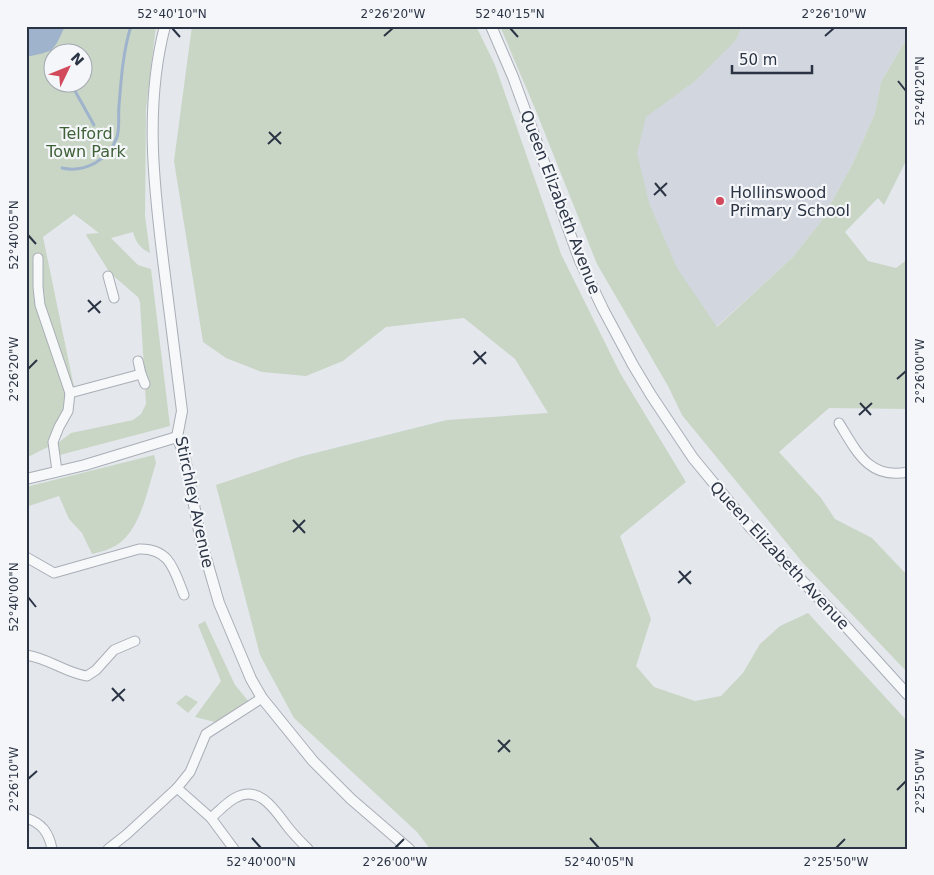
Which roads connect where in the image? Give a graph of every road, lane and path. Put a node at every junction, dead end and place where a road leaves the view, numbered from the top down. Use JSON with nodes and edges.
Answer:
{"nodes":[{"id":1,"x":165,"y":26,"type":"edge"},
{"id":2,"x":490,"y":26,"type":"edge"},
{"id":3,"x":38,"y":258,"type":"dead end"},
{"id":4,"x":108,"y":276,"type":"dead end"},
{"id":5,"x":114,"y":298,"type":"dead end"},
{"id":6,"x":138,"y":361,"type":"dead end"},
{"id":7,"x":141,"y":374,"type":"junction"},
{"id":8,"x":145,"y":384,"type":"dead end"},
{"id":9,"x":70,"y":393,"type":"junction"},
{"id":10,"x":839,"y":423,"type":"dead end"},
{"id":11,"x":177,"y":437,"type":"junction"},
{"id":12,"x":57,"y":471,"type":"junction"},
{"id":13,"x":908,"y":472,"type":"edge"},
{"id":14,"x":26,"y":479,"type":"edge"},
{"id":15,"x":26,"y":557,"type":"edge"},
{"id":16,"x":184,"y":595,"type":"dead end"},
{"id":17,"x":134,"y":641,"type":"dead end"},
{"id":18,"x":26,"y":655,"type":"edge"},
{"id":19,"x":908,"y":694,"type":"edge"},
{"id":20,"x":262,"y":698,"type":"junction"},
{"id":21,"x":177,"y":788,"type":"junction"},
{"id":22,"x":26,"y":818,"type":"edge"},
{"id":23,"x":212,"y":818,"type":"junction"},
{"id":24,"x":114,"y":847,"type":"edge"},
{"id":25,"x":52,"y":849,"type":"edge"},
{"id":26,"x":234,"y":849,"type":"edge"},
{"id":27,"x":308,"y":849,"type":"edge"},
{"id":28,"x":409,"y":849,"type":"edge"}],
"edges":[{"from":1,"to":11,"type":"street","name":"Stirchley Avenue"},
{"from":2,"to":19,"type":"street","name":"Queen Elizabeth Avenue"},
{"from":3,"to":9,"type":"street"},
{"from":4,"to":5,"type":"street"},
{"from":6,"to":7,"type":"street"},
{"from":7,"to":8,"type":"street"},
{"from":7,"to":9,"type":"street"},
{"from":9,"to":12,"type":"street"},
{"from":10,"to":13,"type":"street"},
{"from":11,"to":12,"type":"street"},
{"from":11,"to":20,"type":"street","name":"Stirchley Avenue"},
{"from":12,"to":14,"type":"street"},
{"from":15,"to":16,"type":"street"},
{"from":17,"to":18,"type":"street"},
{"from":20,"to":21,"type":"street"},
{"from":20,"to":28,"type":"street","name":"Stirchley Avenue"},
{"from":21,"to":23,"type":"street"},
{"from":21,"to":24,"type":"street"},
{"from":22,"to":25,"type":"street"},
{"from":23,"to":26,"type":"street"},
{"from":23,"to":27,"type":"street"}]}
